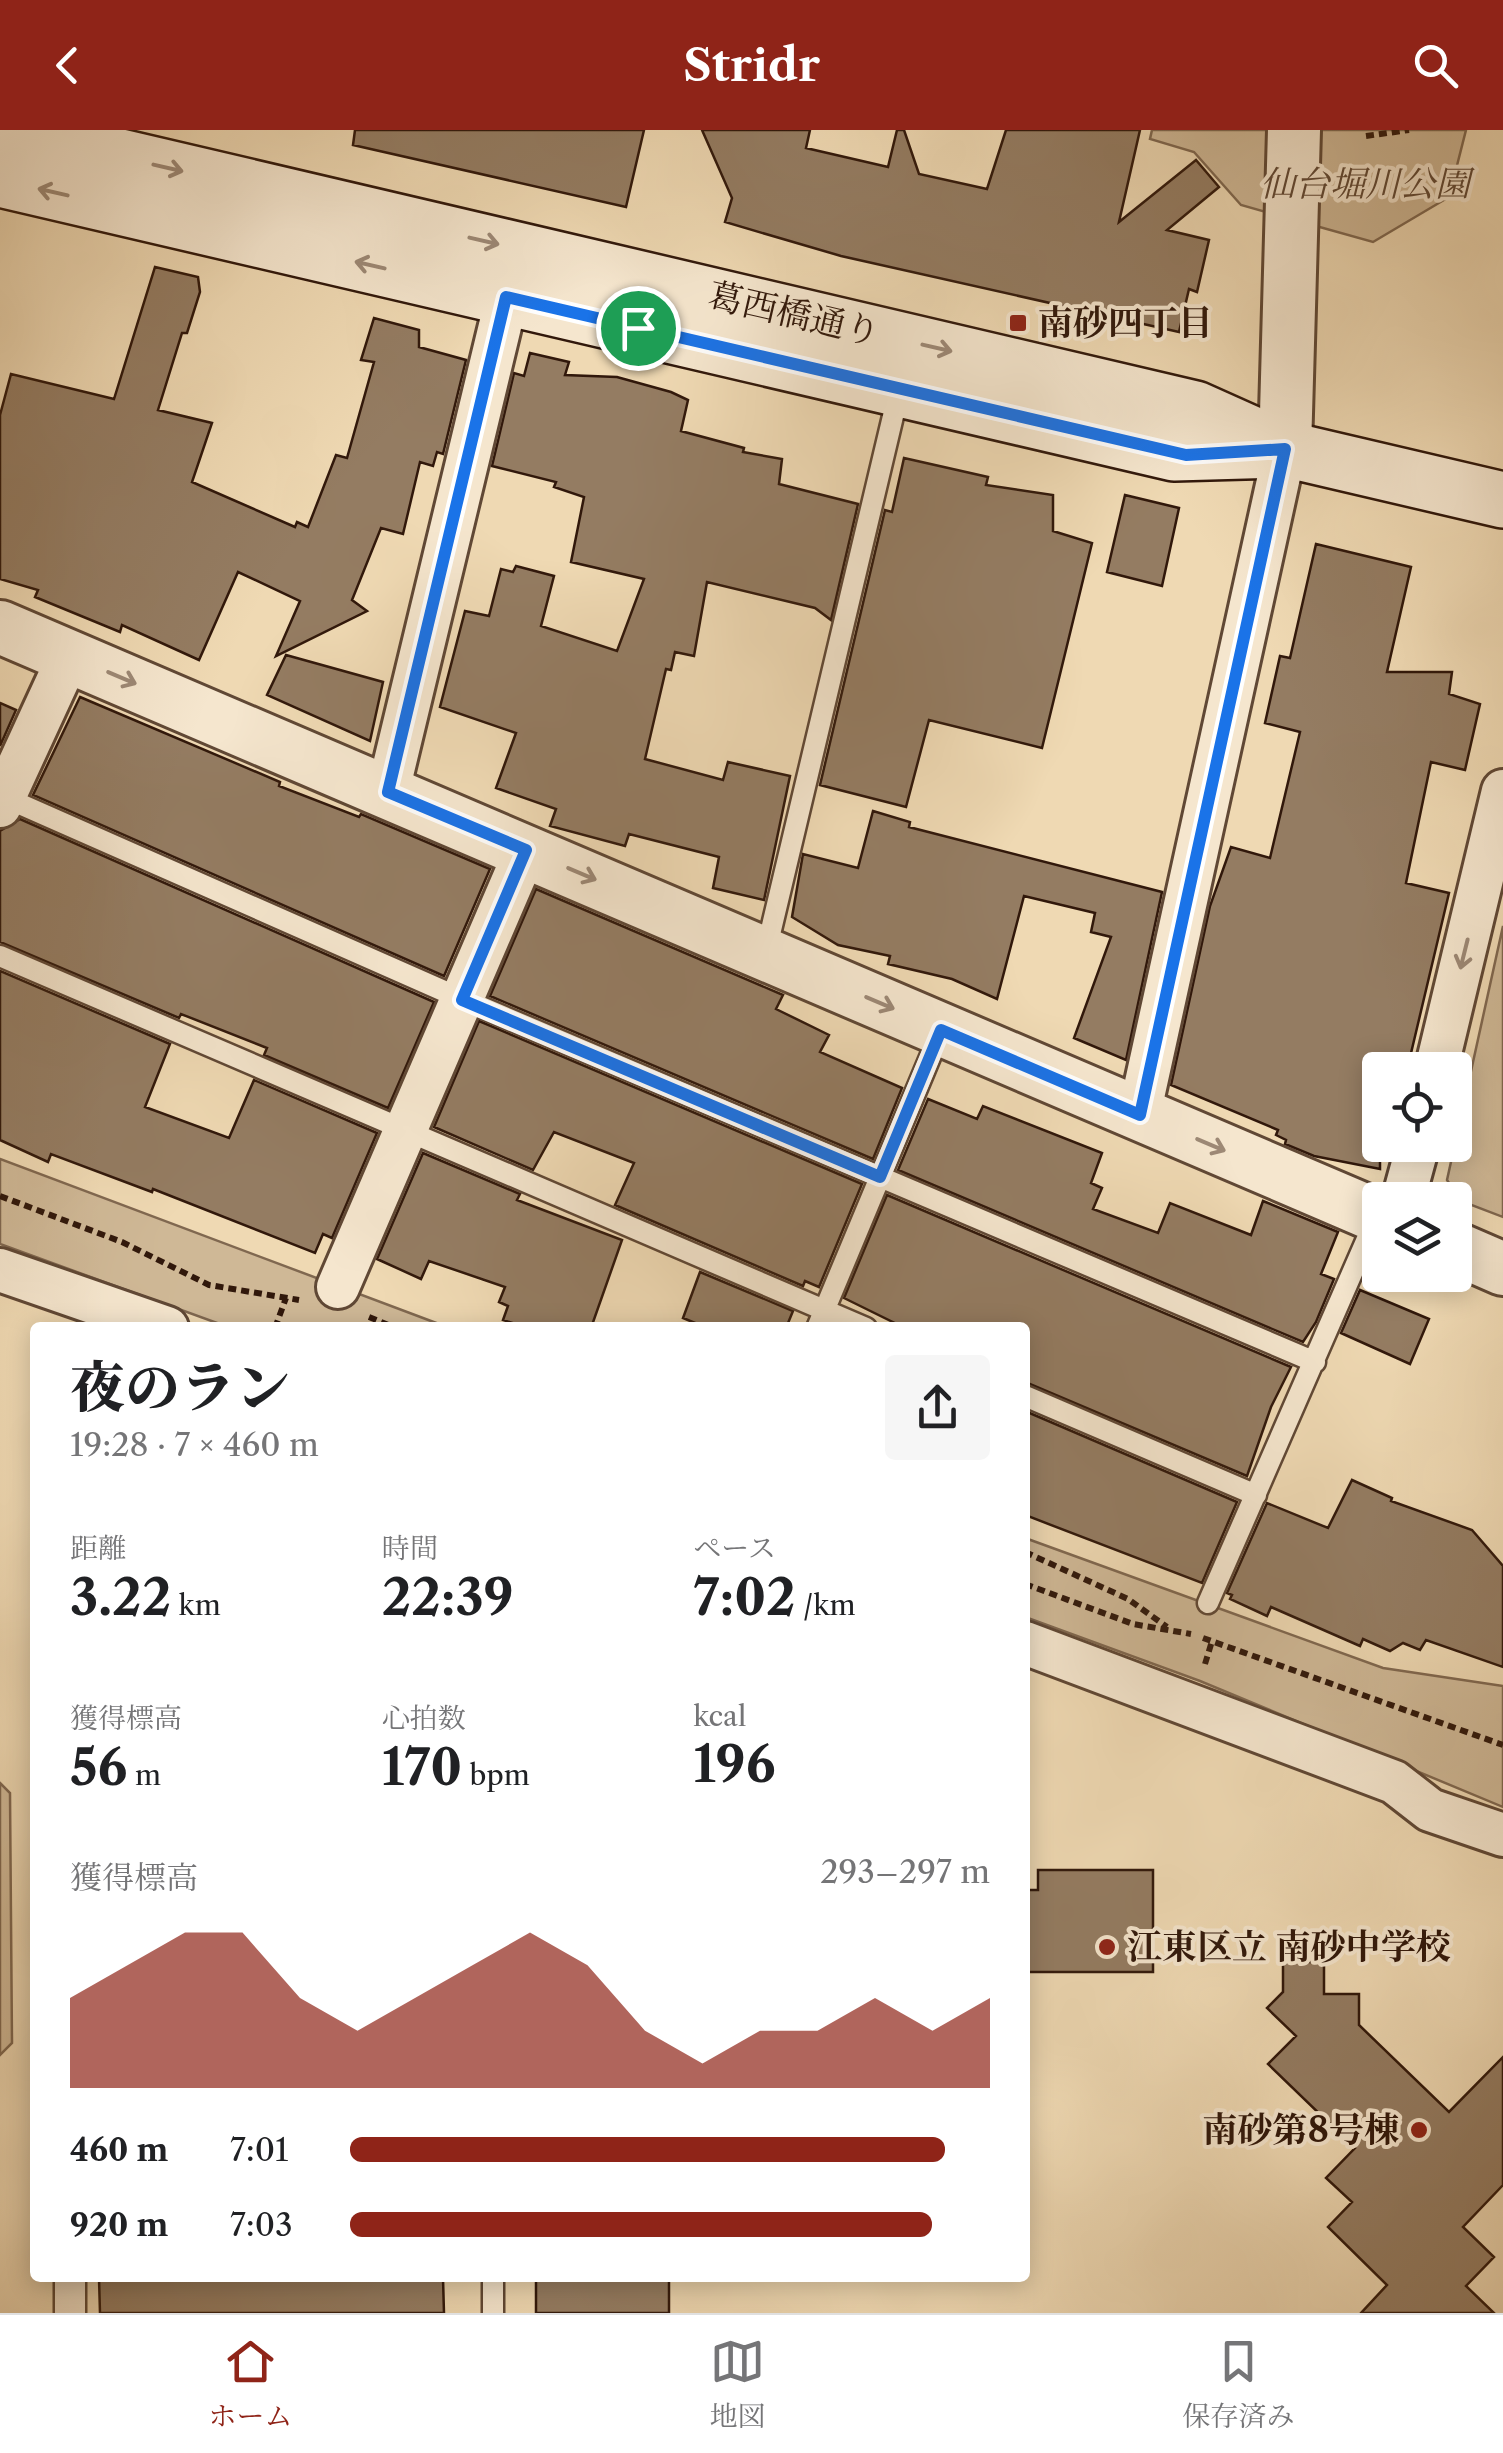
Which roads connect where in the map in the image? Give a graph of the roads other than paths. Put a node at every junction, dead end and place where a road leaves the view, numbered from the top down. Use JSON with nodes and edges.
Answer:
{"nodes":[{"id":1,"x":4,"y":130,"type":"edge"},
{"id":2,"x":1294,"y":130,"type":"edge"},
{"id":3,"x":0,"y":180,"type":"edge"},
{"id":4,"x":506,"y":297,"type":"junction"},
{"id":5,"x":900,"y":389,"type":"junction"},
{"id":6,"x":1285,"y":449,"type":"junction"},
{"id":7,"x":1503,"y":500,"type":"edge"},
{"id":8,"x":0,"y":626,"type":"edge"},
{"id":9,"x":69,"y":656,"type":"junction"},
{"id":10,"x":1503,"y":791,"type":"edge"},
{"id":11,"x":388,"y":792,"type":"junction"},
{"id":12,"x":2,"y":802,"type":"edge"},
{"id":13,"x":526,"y":850,"type":"junction"},
{"id":14,"x":766,"y":954,"type":"junction"},
{"id":15,"x":0,"y":956,"type":"edge"},
{"id":16,"x":462,"y":1000,"type":"junction"},
{"id":17,"x":941,"y":1030,"type":"junction"},
{"id":18,"x":1440,"y":1052,"type":"edge"},
{"id":19,"x":1140,"y":1115,"type":"junction"},
{"id":20,"x":406,"y":1131,"type":"junction"},
{"id":21,"x":880,"y":1177,"type":"junction"},
{"id":22,"x":1362,"y":1201,"type":"edge"},
{"id":23,"x":1472,"y":1255,"type":"edge"},
{"id":24,"x":1362,"y":1263,"type":"edge"},
{"id":25,"x":1503,"y":1268,"type":"edge"},
{"id":26,"x":0,"y":1270,"type":"edge"},
{"id":27,"x":338,"y":1288,"type":"dead end"},
{"id":28,"x":821,"y":1319,"type":"edge"},
{"id":29,"x":150,"y":1322,"type":"edge"},
{"id":30,"x":1315,"y":1362,"type":"junction"},
{"id":31,"x":1030,"y":1398,"type":"edge"},
{"id":32,"x":1256,"y":1495,"type":"junction"},
{"id":33,"x":1208,"y":1603,"type":"dead end"},
{"id":34,"x":1030,"y":1645,"type":"edge"},
{"id":35,"x":1503,"y":1835,"type":"edge"},
{"id":36,"x":70,"y":2282,"type":"edge"},
{"id":37,"x":493,"y":2282,"type":"edge"},
{"id":38,"x":70,"y":2313,"type":"edge"},
{"id":39,"x":493,"y":2313,"type":"edge"}],
"edges":[{"from":1,"to":6,"type":"main road","name":"葛西橋通り","one_way":true},
{"from":2,"to":6,"type":"street"},
{"from":4,"to":3,"type":"main road","name":"葛西橋通り","one_way":true},
{"from":4,"to":5,"type":"main road","name":"葛西橋通り"},
{"from":4,"to":11,"type":"street"},
{"from":5,"to":6,"type":"main road","name":"葛西橋通り"},
{"from":5,"to":14,"type":"lane"},
{"from":6,"to":7,"type":"main road","name":"葛西橋通り"},
{"from":6,"to":19,"type":"street"},
{"from":8,"to":9,"type":"street"},
{"from":9,"to":11,"type":"street","one_way":true},
{"from":9,"to":12,"type":"street"},
{"from":10,"to":18,"type":"street","one_way":true},
{"from":11,"to":13,"type":"street"},
{"from":12,"to":16,"type":"lane"},
{"from":13,"to":14,"type":"street","one_way":true},
{"from":13,"to":16,"type":"street"},
{"from":14,"to":17,"type":"street","one_way":true},
{"from":15,"to":20,"type":"lane"},
{"from":16,"to":20,"type":"street"},
{"from":16,"to":21,"type":"lane"},
{"from":17,"to":19,"type":"street"},
{"from":17,"to":21,"type":"lane"},
{"from":19,"to":22,"type":"street","one_way":true},
{"from":20,"to":27,"type":"street"},
{"from":20,"to":28,"type":"lane"},
{"from":21,"to":28,"type":"lane"},
{"from":21,"to":30,"type":"lane"},
{"from":23,"to":25,"type":"street"},
{"from":24,"to":30,"type":"lane"},
{"from":26,"to":29,"type":"street"},
{"from":30,"to":32,"type":"lane"},
{"from":31,"to":32,"type":"lane"},
{"from":32,"to":33,"type":"lane"},
{"from":34,"to":35,"type":"street"},
{"from":36,"to":38,"type":"street"},
{"from":37,"to":39,"type":"lane"}]}
